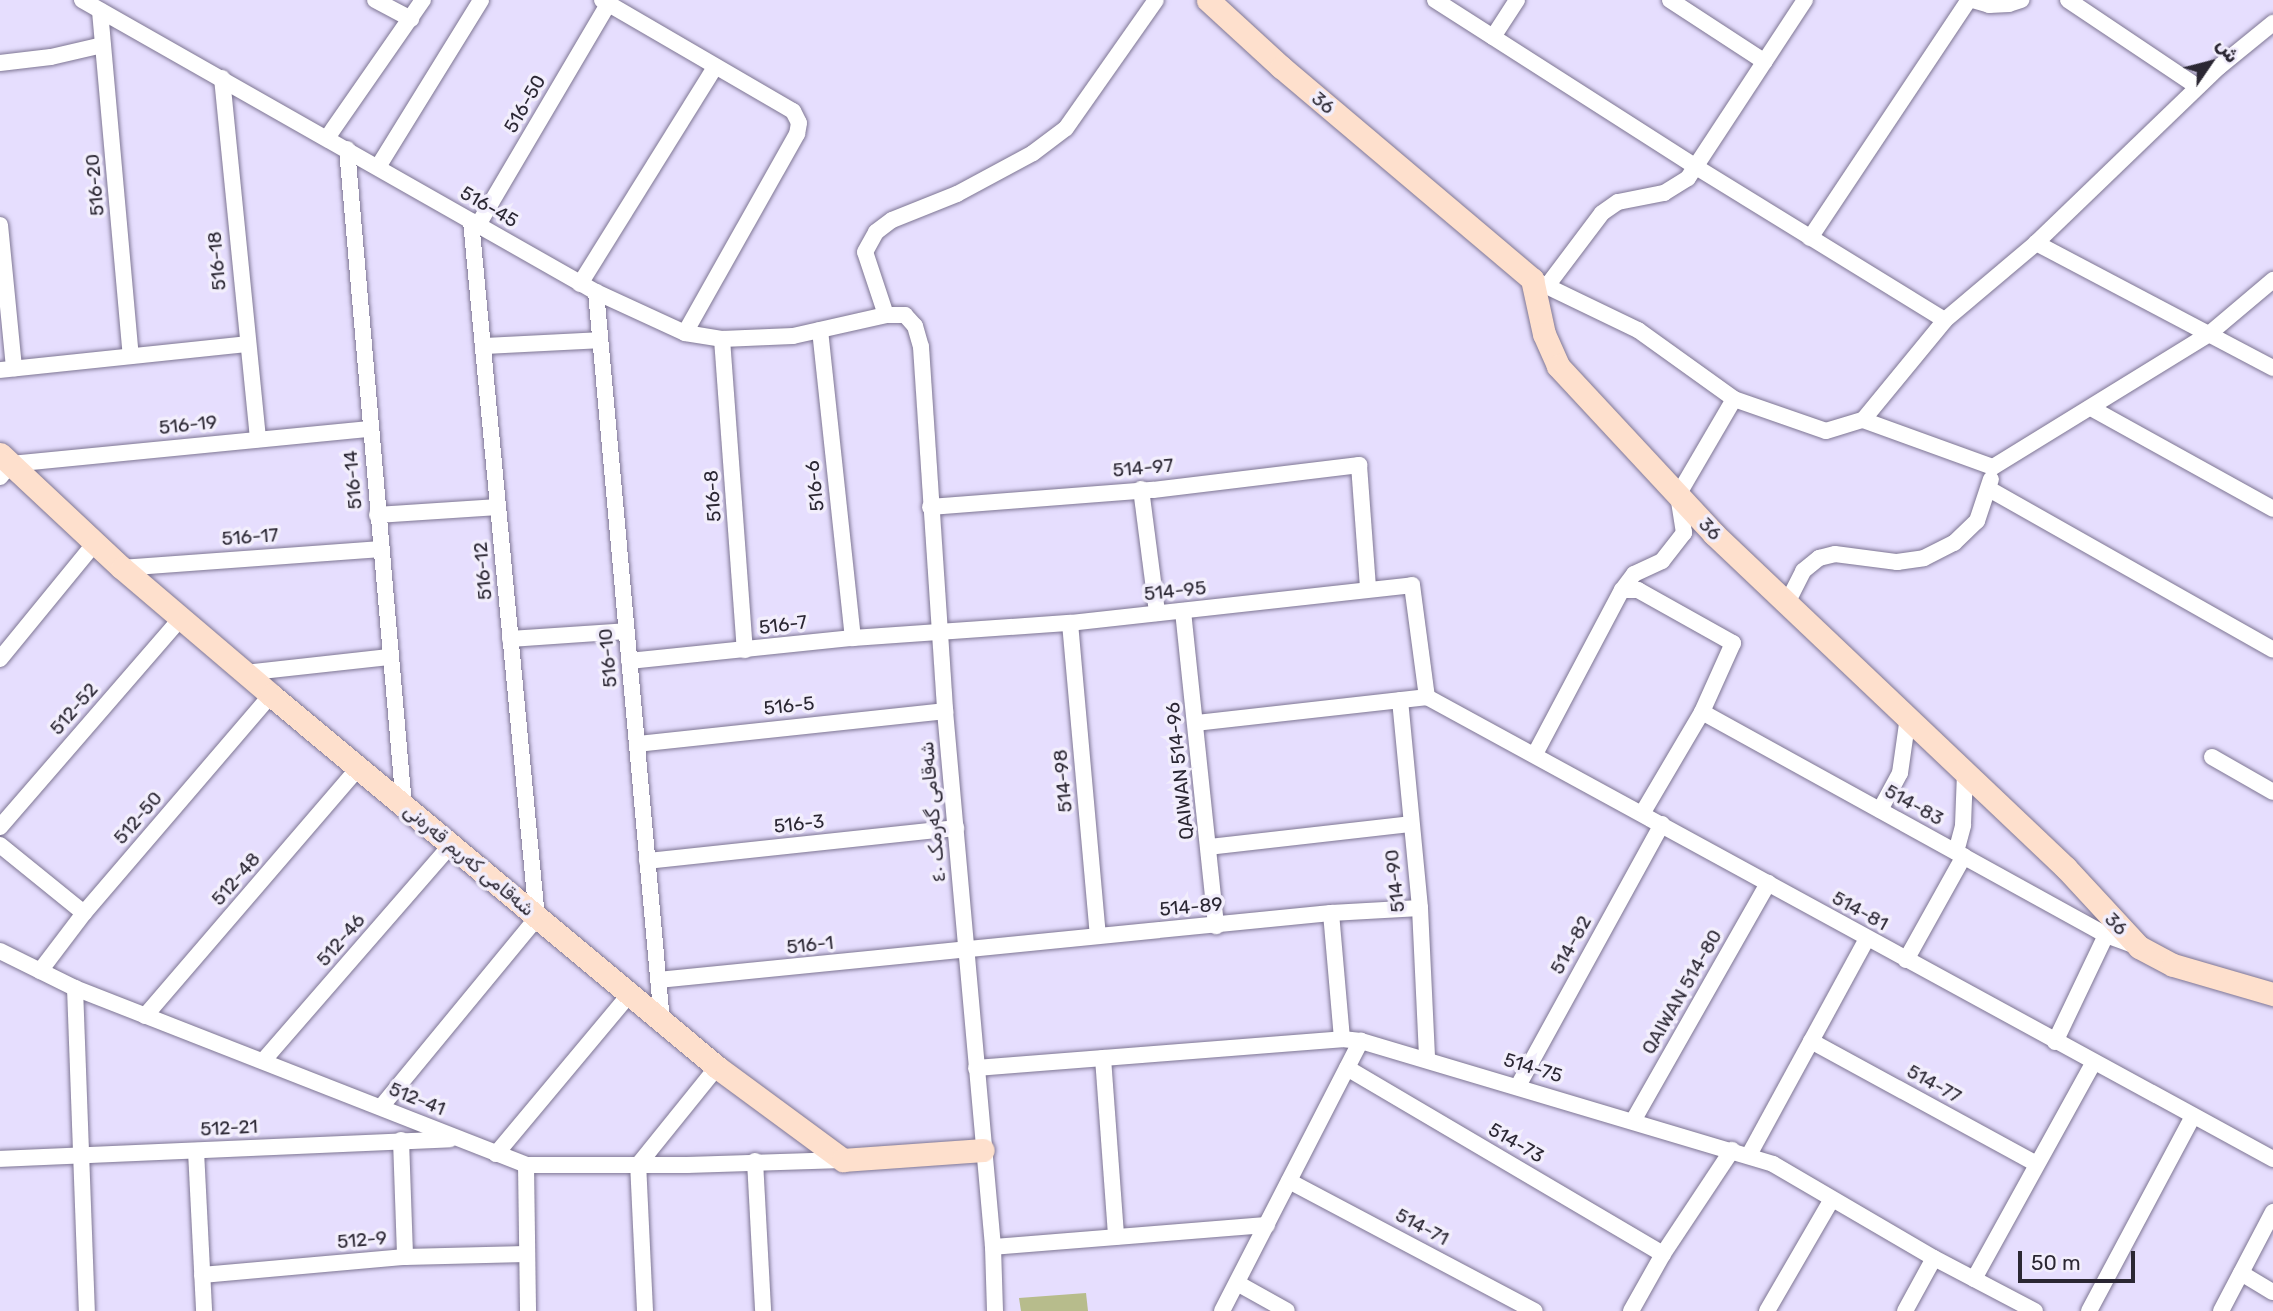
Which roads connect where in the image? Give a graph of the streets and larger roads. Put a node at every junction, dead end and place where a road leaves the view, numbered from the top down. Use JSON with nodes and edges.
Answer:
{"nodes":[{"id":1,"x":82,"y":0,"type":"edge"},
{"id":2,"x":375,"y":0,"type":"edge"},
{"id":3,"x":423,"y":0,"type":"edge"},
{"id":4,"x":481,"y":0,"type":"edge"},
{"id":5,"x":1156,"y":0,"type":"edge"},
{"id":6,"x":1436,"y":0,"type":"edge"},
{"id":7,"x":1517,"y":0,"type":"edge"},
{"id":8,"x":1670,"y":0,"type":"edge"},
{"id":9,"x":1805,"y":0,"type":"edge"},
{"id":10,"x":1971,"y":0,"type":"edge"},
{"id":11,"x":2021,"y":0,"type":"edge"},
{"id":12,"x":2067,"y":0,"type":"edge"},
{"id":13,"x":605,"y":2,"type":"edge"},
{"id":14,"x":1215,"y":2,"type":"edge"},
{"id":15,"x":100,"y":10,"type":"junction"},
{"id":16,"x":411,"y":19,"type":"junction"},
{"id":17,"x":2273,"y":23,"type":"edge"},
{"id":18,"x":1493,"y":37,"type":"junction"},
{"id":19,"x":103,"y":45,"type":"junction"},
{"id":20,"x":1765,"y":62,"type":"junction"},
{"id":21,"x":0,"y":63,"type":"edge"},
{"id":22,"x":715,"y":67,"type":"junction"},
{"id":23,"x":222,"y":78,"type":"junction"},
{"id":24,"x":2198,"y":87,"type":"junction"},
{"id":25,"x":327,"y":138,"type":"junction"},
{"id":26,"x":347,"y":149,"type":"junction"},
{"id":27,"x":378,"y":167,"type":"junction"},
{"id":28,"x":1696,"y":167,"type":"junction"},
{"id":29,"x":474,"y":223,"type":"junction"},
{"id":30,"x":0,"y":225,"type":"edge"},
{"id":31,"x":1810,"y":238,"type":"junction"},
{"id":32,"x":2036,"y":243,"type":"junction"},
{"id":33,"x":2273,"y":281,"type":"edge"},
{"id":34,"x":1539,"y":283,"type":"junction"},
{"id":35,"x":580,"y":284,"type":"junction"},
{"id":36,"x":596,"y":292,"type":"junction"},
{"id":37,"x":886,"y":315,"type":"junction"},
{"id":38,"x":905,"y":315,"type":"joint"},
{"id":39,"x":1945,"y":320,"type":"junction"},
{"id":40,"x":820,"y":330,"type":"junction"},
{"id":41,"x":685,"y":332,"type":"junction"},
{"id":42,"x":2209,"y":334,"type":"junction"},
{"id":43,"x":722,"y":339,"type":"junction"},
{"id":44,"x":600,"y":340,"type":"junction"},
{"id":45,"x":246,"y":344,"type":"junction"},
{"id":46,"x":483,"y":346,"type":"junction"},
{"id":47,"x":131,"y":356,"type":"junction"},
{"id":48,"x":2273,"y":368,"type":"edge"},
{"id":49,"x":7,"y":369,"type":"edge"},
{"id":50,"x":1734,"y":399,"type":"junction"},
{"id":51,"x":2091,"y":408,"type":"junction"},
{"id":52,"x":1863,"y":420,"type":"junction"},
{"id":53,"x":369,"y":429,"type":"junction"},
{"id":54,"x":258,"y":439,"type":"junction"},
{"id":55,"x":4,"y":465,"type":"edge"},
{"id":56,"x":1993,"y":467,"type":"junction"},
{"id":57,"x":1141,"y":489,"type":"junction"},
{"id":58,"x":1989,"y":489,"type":"junction"},
{"id":59,"x":1678,"y":495,"type":"junction"},
{"id":60,"x":498,"y":507,"type":"junction"},
{"id":61,"x":930,"y":508,"type":"junction"},
{"id":62,"x":2273,"y":509,"type":"edge"},
{"id":63,"x":377,"y":515,"type":"junction"},
{"id":64,"x":96,"y":543,"type":"junction"},
{"id":65,"x":380,"y":549,"type":"junction"},
{"id":66,"x":122,"y":568,"type":"junction"},
{"id":67,"x":1368,"y":589,"type":"junction"},
{"id":68,"x":1622,"y":590,"type":"junction"},
{"id":69,"x":1787,"y":603,"type":"junction"},
{"id":70,"x":1183,"y":611,"type":"junction"},
{"id":71,"x":1157,"y":613,"type":"junction"},
{"id":72,"x":181,"y":618,"type":"junction"},
{"id":73,"x":1070,"y":623,"type":"junction"},
{"id":74,"x":626,"y":631,"type":"junction"},
{"id":75,"x":942,"y":632,"type":"junction"},
{"id":76,"x":853,"y":638,"type":"junction"},
{"id":77,"x":510,"y":639,"type":"junction"},
{"id":78,"x":745,"y":650,"type":"junction"},
{"id":79,"x":2273,"y":650,"type":"edge"},
{"id":80,"x":390,"y":657,"type":"junction"},
{"id":81,"x":0,"y":659,"type":"edge"},
{"id":82,"x":629,"y":661,"type":"junction"},
{"id":83,"x":244,"y":673,"type":"junction"},
{"id":84,"x":271,"y":695,"type":"junction"},
{"id":85,"x":1427,"y":697,"type":"junction"},
{"id":86,"x":1400,"y":700,"type":"junction"},
{"id":87,"x":945,"y":711,"type":"junction"},
{"id":88,"x":1702,"y":712,"type":"junction"},
{"id":89,"x":1908,"y":717,"type":"junction"},
{"id":90,"x":1196,"y":723,"type":"junction"},
{"id":91,"x":637,"y":744,"type":"junction"},
{"id":92,"x":1535,"y":754,"type":"junction"},
{"id":93,"x":2212,"y":757,"type":"dead end"},
{"id":94,"x":358,"y":768,"type":"junction"},
{"id":95,"x":1965,"y":772,"type":"junction"},
{"id":96,"x":2273,"y":792,"type":"edge"},
{"id":97,"x":404,"y":806,"type":"junction"},
{"id":98,"x":1880,"y":810,"type":"junction"},
{"id":99,"x":1642,"y":814,"type":"junction"},
{"id":100,"x":1410,"y":824,"type":"junction"},
{"id":101,"x":1662,"y":824,"type":"junction"},
{"id":102,"x":0,"y":827,"type":"edge"},
{"id":103,"x":956,"y":828,"type":"junction"},
{"id":104,"x":0,"y":845,"type":"edge"},
{"id":105,"x":451,"y":845,"type":"junction"},
{"id":106,"x":1209,"y":847,"type":"junction"},
{"id":107,"x":1960,"y":854,"type":"junction"},
{"id":108,"x":647,"y":861,"type":"junction"},
{"id":109,"x":1768,"y":884,"type":"junction"},
{"id":110,"x":1420,"y":908,"type":"junction"},
{"id":111,"x":84,"y":913,"type":"junction"},
{"id":112,"x":1331,"y":913,"type":"junction"},
{"id":113,"x":537,"y":918,"type":"junction"},
{"id":114,"x":1216,"y":926,"type":"junction"},
{"id":115,"x":1098,"y":935,"type":"junction"},
{"id":116,"x":2106,"y":935,"type":"junction"},
{"id":117,"x":1867,"y":939,"type":"junction"},
{"id":118,"x":2139,"y":947,"type":"junction"},
{"id":119,"x":0,"y":951,"type":"edge"},
{"id":120,"x":966,"y":951,"type":"junction"},
{"id":121,"x":1906,"y":960,"type":"junction"},
{"id":122,"x":40,"y":971,"type":"junction"},
{"id":123,"x":658,"y":980,"type":"junction"},
{"id":124,"x":75,"y":988,"type":"junction"},
{"id":125,"x":629,"y":994,"type":"junction"},
{"id":126,"x":2273,"y":994,"type":"edge"},
{"id":127,"x":145,"y":1016,"type":"junction"},
{"id":128,"x":662,"y":1021,"type":"junction"},
{"id":129,"x":1342,"y":1039,"type":"junction"},
{"id":130,"x":1362,"y":1041,"type":"junction"},
{"id":131,"x":1811,"y":1041,"type":"junction"},
{"id":132,"x":2055,"y":1042,"type":"junction"},
{"id":133,"x":1103,"y":1058,"type":"junction"},
{"id":134,"x":1427,"y":1059,"type":"junction"},
{"id":135,"x":263,"y":1062,"type":"junction"},
{"id":136,"x":2093,"y":1063,"type":"junction"},
{"id":137,"x":718,"y":1067,"type":"junction"},
{"id":138,"x":976,"y":1068,"type":"junction"},
{"id":139,"x":1347,"y":1068,"type":"junction"},
{"id":140,"x":1518,"y":1086,"type":"junction"},
{"id":141,"x":381,"y":1107,"type":"junction"},
{"id":142,"x":2193,"y":1116,"type":"junction"},
{"id":143,"x":1633,"y":1121,"type":"junction"},
{"id":144,"x":401,"y":1139,"type":"junction"},
{"id":145,"x":460,"y":1139,"type":"junction"},
{"id":146,"x":984,"y":1150,"type":"junction"},
{"id":147,"x":1732,"y":1150,"type":"junction"},
{"id":148,"x":196,"y":1151,"type":"junction"},
{"id":149,"x":496,"y":1154,"type":"junction"},
{"id":150,"x":1749,"y":1155,"type":"junction"},
{"id":151,"x":81,"y":1158,"type":"junction"},
{"id":152,"x":0,"y":1159,"type":"edge"},
{"id":153,"x":2273,"y":1159,"type":"edge"},
{"id":154,"x":843,"y":1160,"type":"junction"},
{"id":155,"x":755,"y":1161,"type":"junction"},
{"id":156,"x":2037,"y":1164,"type":"junction"},
{"id":157,"x":526,"y":1165,"type":"junction"},
{"id":158,"x":638,"y":1165,"type":"junction"},
{"id":159,"x":1289,"y":1181,"type":"junction"},
{"id":160,"x":1832,"y":1199,"type":"junction"},
{"id":161,"x":2273,"y":1212,"type":"edge"},
{"id":162,"x":1267,"y":1225,"type":"junction"},
{"id":163,"x":1116,"y":1237,"type":"junction"},
{"id":164,"x":993,"y":1247,"type":"junction"},
{"id":165,"x":526,"y":1254,"type":"junction"},
{"id":166,"x":1663,"y":1254,"type":"junction"},
{"id":167,"x":405,"y":1257,"type":"junction"},
{"id":168,"x":1934,"y":1258,"type":"junction"},
{"id":169,"x":2241,"y":1273,"type":"junction"},
{"id":170,"x":202,"y":1275,"type":"junction"},
{"id":171,"x":1974,"y":1279,"type":"junction"},
{"id":172,"x":1237,"y":1283,"type":"junction"},
{"id":173,"x":2273,"y":1292,"type":"edge"},
{"id":174,"x":2032,"y":1310,"type":"edge"},
{"id":175,"x":87,"y":1311,"type":"edge"},
{"id":176,"x":204,"y":1311,"type":"edge"},
{"id":177,"x":528,"y":1311,"type":"edge"},
{"id":178,"x":645,"y":1311,"type":"edge"},
{"id":179,"x":763,"y":1311,"type":"edge"},
{"id":180,"x":996,"y":1311,"type":"edge"},
{"id":181,"x":1222,"y":1311,"type":"edge"},
{"id":182,"x":1287,"y":1311,"type":"edge"},
{"id":183,"x":1535,"y":1311,"type":"edge"},
{"id":184,"x":1631,"y":1311,"type":"edge"},
{"id":185,"x":1767,"y":1311,"type":"edge"},
{"id":186,"x":1905,"y":1311,"type":"edge"},
{"id":187,"x":2089,"y":1311,"type":"edge"},
{"id":188,"x":2221,"y":1311,"type":"edge"}],
"edges":[{"from":1,"to":15,"type":"street","name":"516-45"},
{"from":2,"to":16,"type":"street"},
{"from":3,"to":16,"type":"street"},
{"from":4,"to":27,"type":"street"},
{"from":5,"to":37,"type":"street"},
{"from":6,"to":18,"type":"street"},
{"from":7,"to":18,"type":"street"},
{"from":8,"to":20,"type":"street"},
{"from":9,"to":20,"type":"street"},
{"from":10,"to":11,"type":"street"},
{"from":10,"to":31,"type":"street"},
{"from":12,"to":24,"type":"street"},
{"from":13,"to":22,"type":"street"},
{"from":13,"to":29,"type":"street","name":"516-50"},
{"from":14,"to":34,"type":"street","name":"36"},
{"from":15,"to":19,"type":"street","name":"516-20"},
{"from":15,"to":23,"type":"street","name":"516-45"},
{"from":16,"to":25,"type":"street"},
{"from":17,"to":24,"type":"street"},
{"from":18,"to":28,"type":"street"},
{"from":19,"to":21,"type":"street"},
{"from":19,"to":47,"type":"street","name":"516-20"},
{"from":20,"to":28,"type":"street"},
{"from":22,"to":35,"type":"street"},
{"from":22,"to":41,"type":"street"},
{"from":23,"to":25,"type":"street","name":"516-45"},
{"from":23,"to":45,"type":"street","name":"516-18"},
{"from":24,"to":32,"type":"street"},
{"from":25,"to":26,"type":"street","name":"516-45"},
{"from":26,"to":27,"type":"street","name":"516-45"},
{"from":26,"to":53,"type":"street","name":"516-14"},
{"from":27,"to":29,"type":"street","name":"516-45"},
{"from":28,"to":31,"type":"street"},
{"from":28,"to":34,"type":"street"},
{"from":29,"to":35,"type":"street","name":"516-45"},
{"from":29,"to":46,"type":"street","name":"516-12"},
{"from":30,"to":49,"type":"street"},
{"from":31,"to":39,"type":"street"},
{"from":32,"to":39,"type":"street"},
{"from":32,"to":42,"type":"street"},
{"from":33,"to":42,"type":"street"},
{"from":34,"to":50,"type":"street"},
{"from":34,"to":59,"type":"street","name":"36"},
{"from":35,"to":36,"type":"street","name":"516-45"},
{"from":36,"to":41,"type":"street","name":"516-45"},
{"from":36,"to":44,"type":"street","name":"516-10"},
{"from":37,"to":38,"type":"street","name":"516-45"},
{"from":37,"to":40,"type":"street","name":"516-45"},
{"from":38,"to":61,"type":"street","name":"شەقامی گەرمک ٤٠"},
{"from":39,"to":52,"type":"street"},
{"from":40,"to":43,"type":"street","name":"516-45"},
{"from":40,"to":76,"type":"street","name":"516-6"},
{"from":41,"to":43,"type":"street","name":"516-45"},
{"from":42,"to":48,"type":"street"},
{"from":42,"to":51,"type":"street"},
{"from":43,"to":78,"type":"street","name":"516-8"},
{"from":44,"to":46,"type":"street"},
{"from":44,"to":74,"type":"street","name":"516-10"},
{"from":45,"to":47,"type":"street"},
{"from":45,"to":54,"type":"street","name":"516-18"},
{"from":46,"to":60,"type":"street","name":"516-12"},
{"from":47,"to":49,"type":"street"},
{"from":50,"to":52,"type":"street"},
{"from":50,"to":59,"type":"street"},
{"from":51,"to":56,"type":"street"},
{"from":51,"to":62,"type":"street"},
{"from":52,"to":56,"type":"street"},
{"from":53,"to":54,"type":"street","name":"516-19"},
{"from":53,"to":63,"type":"street","name":"516-14"},
{"from":54,"to":55,"type":"street","name":"516-19"},
{"from":55,"to":64,"type":"street","name":"شەقامی کەریم قەرەنی"},
{"from":56,"to":58,"type":"street"},
{"from":57,"to":61,"type":"street","name":"514-97"},
{"from":57,"to":67,"type":"street","name":"514-97"},
{"from":57,"to":71,"type":"street"},
{"from":58,"to":69,"type":"street"},
{"from":58,"to":79,"type":"street"},
{"from":59,"to":68,"type":"street"},
{"from":59,"to":69,"type":"street","name":"36"},
{"from":60,"to":63,"type":"street"},
{"from":60,"to":77,"type":"street","name":"516-12"},
{"from":61,"to":75,"type":"street","name":"شەقامی گەرمک ٤٠"},
{"from":63,"to":65,"type":"street","name":"516-14"},
{"from":64,"to":66,"type":"street","name":"شەقامی کەریم قەرەنی"},
{"from":64,"to":81,"type":"street"},
{"from":65,"to":66,"type":"street","name":"516-17"},
{"from":65,"to":80,"type":"street","name":"516-14"},
{"from":66,"to":72,"type":"street","name":"شەقامی کەریم قەرەنی"},
{"from":67,"to":70,"type":"street","name":"514-95"},
{"from":67,"to":85,"type":"street","name":"514-95"},
{"from":68,"to":88,"type":"street"},
{"from":68,"to":92,"type":"street"},
{"from":69,"to":89,"type":"street","name":"36"},
{"from":70,"to":71,"type":"street","name":"514-95"},
{"from":70,"to":90,"type":"street","name":"QAIWAN 514-96"},
{"from":71,"to":73,"type":"street","name":"514-95"},
{"from":72,"to":83,"type":"street","name":"شەقامی کەریم قەرەنی"},
{"from":72,"to":102,"type":"street","name":"512-52"},
{"from":73,"to":75,"type":"street","name":"514-95"},
{"from":73,"to":115,"type":"street","name":"514-98"},
{"from":74,"to":77,"type":"street"},
{"from":74,"to":82,"type":"street","name":"516-10"},
{"from":75,"to":76,"type":"street","name":"516-7"},
{"from":75,"to":87,"type":"street","name":"شەقامی گەرمک ٤٠"},
{"from":76,"to":78,"type":"street","name":"516-7"},
{"from":77,"to":113,"type":"street","name":"516-12"},
{"from":78,"to":82,"type":"street","name":"516-7"},
{"from":80,"to":83,"type":"street"},
{"from":80,"to":97,"type":"street","name":"516-14"},
{"from":82,"to":91,"type":"street","name":"516-10"},
{"from":83,"to":84,"type":"street","name":"شەقامی کەریم قەرەنی"},
{"from":84,"to":94,"type":"street","name":"شەقامی کەریم قەرەنی"},
{"from":84,"to":111,"type":"street","name":"512-50"},
{"from":85,"to":86,"type":"street"},
{"from":85,"to":92,"type":"street","name":"514-81"},
{"from":86,"to":90,"type":"street"},
{"from":86,"to":100,"type":"street","name":"514-90"},
{"from":87,"to":91,"type":"street","name":"516-5"},
{"from":87,"to":103,"type":"street","name":"شەقامی گەرمک ٤٠"},
{"from":88,"to":98,"type":"street","name":"514-83"},
{"from":88,"to":99,"type":"street"},
{"from":89,"to":95,"type":"street","name":"36"},
{"from":89,"to":98,"type":"street"},
{"from":90,"to":106,"type":"street","name":"QAIWAN 514-96"},
{"from":91,"to":108,"type":"street","name":"516-10"},
{"from":92,"to":99,"type":"street","name":"514-81"},
{"from":93,"to":96,"type":"street"},
{"from":94,"to":97,"type":"street","name":"شەقامی کەریم قەرەنی"},
{"from":94,"to":127,"type":"street","name":"512-48"},
{"from":95,"to":107,"type":"street"},
{"from":95,"to":118,"type":"street","name":"36"},
{"from":97,"to":105,"type":"street","name":"شەقامی کەریم قەرەنی"},
{"from":98,"to":107,"type":"street","name":"514-83"},
{"from":99,"to":101,"type":"street","name":"514-81"},
{"from":100,"to":106,"type":"street"},
{"from":100,"to":110,"type":"street","name":"514-90"},
{"from":101,"to":109,"type":"street","name":"514-81"},
{"from":101,"to":140,"type":"street","name":"514-82"},
{"from":103,"to":108,"type":"street","name":"516-3"},
{"from":103,"to":120,"type":"street","name":"شەقامی گەرمک ٤٠"},
{"from":104,"to":111,"type":"street"},
{"from":105,"to":113,"type":"street","name":"شەقامی کەریم قەرەنی"},
{"from":105,"to":135,"type":"street","name":"512-46"},
{"from":106,"to":114,"type":"street","name":"QAIWAN 514-96"},
{"from":107,"to":116,"type":"street","name":"514-83"},
{"from":107,"to":121,"type":"street"},
{"from":108,"to":123,"type":"street","name":"516-10"},
{"from":109,"to":117,"type":"street","name":"514-81"},
{"from":109,"to":143,"type":"street","name":"QAIWAN 514-80"},
{"from":110,"to":112,"type":"street","name":"514-89"},
{"from":110,"to":134,"type":"street","name":"514-90"},
{"from":111,"to":122,"type":"street","name":"512-50"},
{"from":112,"to":114,"type":"street","name":"514-89"},
{"from":112,"to":129,"type":"street"},
{"from":113,"to":125,"type":"street","name":"شەقامی کەریم قەرەنی"},
{"from":113,"to":141,"type":"street"},
{"from":114,"to":115,"type":"street","name":"514-89"},
{"from":115,"to":120,"type":"street","name":"514-89"},
{"from":116,"to":118,"type":"street","name":"514-83"},
{"from":116,"to":132,"type":"street"},
{"from":117,"to":121,"type":"street","name":"514-81"},
{"from":117,"to":131,"type":"street"},
{"from":118,"to":126,"type":"street","name":"36"},
{"from":119,"to":122,"type":"street","name":"512-41"},
{"from":120,"to":123,"type":"street","name":"516-1"},
{"from":120,"to":138,"type":"street","name":"شەقامی گەرمک ٤٠"},
{"from":121,"to":132,"type":"street","name":"514-81"},
{"from":122,"to":124,"type":"street","name":"512-41"},
{"from":123,"to":128,"type":"street","name":"516-10"},
{"from":124,"to":127,"type":"street","name":"512-41"},
{"from":124,"to":151,"type":"street"},
{"from":125,"to":128,"type":"street","name":"شەقامی کەریم قەرەنی"},
{"from":125,"to":149,"type":"street"},
{"from":127,"to":135,"type":"street","name":"512-41"},
{"from":128,"to":137,"type":"street","name":"شەقامی کەریم قەرەنی"},
{"from":129,"to":130,"type":"street","name":"514-75"},
{"from":129,"to":133,"type":"street","name":"514-75"},
{"from":130,"to":134,"type":"street","name":"514-75"},
{"from":130,"to":139,"type":"street"},
{"from":131,"to":150,"type":"street"},
{"from":131,"to":156,"type":"street","name":"514-77"},
{"from":132,"to":136,"type":"street","name":"514-81"},
{"from":133,"to":138,"type":"street","name":"514-75"},
{"from":133,"to":163,"type":"street"},
{"from":134,"to":140,"type":"street","name":"514-75"},
{"from":135,"to":141,"type":"street","name":"512-41"},
{"from":136,"to":142,"type":"street","name":"514-81"},
{"from":136,"to":156,"type":"street"},
{"from":137,"to":154,"type":"street","name":"شەقامی کەریم قەرەنی"},
{"from":137,"to":158,"type":"street"},
{"from":138,"to":146,"type":"street","name":"شەقامی گەرمک ٤٠"},
{"from":139,"to":159,"type":"street"},
{"from":139,"to":166,"type":"street","name":"514-73"},
{"from":140,"to":143,"type":"street","name":"514-75"},
{"from":141,"to":145,"type":"street","name":"512-41"},
{"from":142,"to":153,"type":"street","name":"514-81"},
{"from":142,"to":187,"type":"street"},
{"from":143,"to":147,"type":"street","name":"514-75"},
{"from":144,"to":145,"type":"street","name":"512-21"},
{"from":144,"to":148,"type":"street","name":"512-21"},
{"from":144,"to":167,"type":"street"},
{"from":145,"to":149,"type":"street","name":"512-41"},
{"from":146,"to":154,"type":"street"},
{"from":146,"to":164,"type":"street","name":"شەقامی گەرمک ٤٠"},
{"from":147,"to":150,"type":"street","name":"514-75"},
{"from":147,"to":166,"type":"street"},
{"from":148,"to":151,"type":"street","name":"512-21"},
{"from":148,"to":170,"type":"street"},
{"from":149,"to":157,"type":"street","name":"512-41"},
{"from":150,"to":160,"type":"street","name":"514-75"},
{"from":151,"to":152,"type":"street","name":"512-21"},
{"from":151,"to":175,"type":"street"},
{"from":154,"to":155,"type":"street","name":"512-41"},
{"from":155,"to":158,"type":"street","name":"512-41"},
{"from":155,"to":179,"type":"street"},
{"from":156,"to":171,"type":"street"},
{"from":157,"to":158,"type":"street","name":"512-41"},
{"from":157,"to":165,"type":"street"},
{"from":158,"to":178,"type":"street"},
{"from":159,"to":162,"type":"street"},
{"from":159,"to":183,"type":"street","name":"514-71"},
{"from":160,"to":168,"type":"street","name":"514-75"},
{"from":160,"to":185,"type":"street"},
{"from":161,"to":169,"type":"street"},
{"from":162,"to":163,"type":"street"},
{"from":162,"to":172,"type":"street"},
{"from":163,"to":164,"type":"street"},
{"from":164,"to":180,"type":"street","name":"شەقامی گەرمک ٤٠"},
{"from":165,"to":167,"type":"street","name":"512-9"},
{"from":165,"to":177,"type":"street"},
{"from":166,"to":184,"type":"street"},
{"from":167,"to":170,"type":"street","name":"512-9"},
{"from":168,"to":171,"type":"street","name":"514-75"},
{"from":168,"to":186,"type":"street"},
{"from":169,"to":173,"type":"street"},
{"from":169,"to":188,"type":"street"},
{"from":170,"to":176,"type":"street"},
{"from":171,"to":174,"type":"street","name":"514-75"},
{"from":172,"to":181,"type":"street"},
{"from":172,"to":182,"type":"street"}]}
